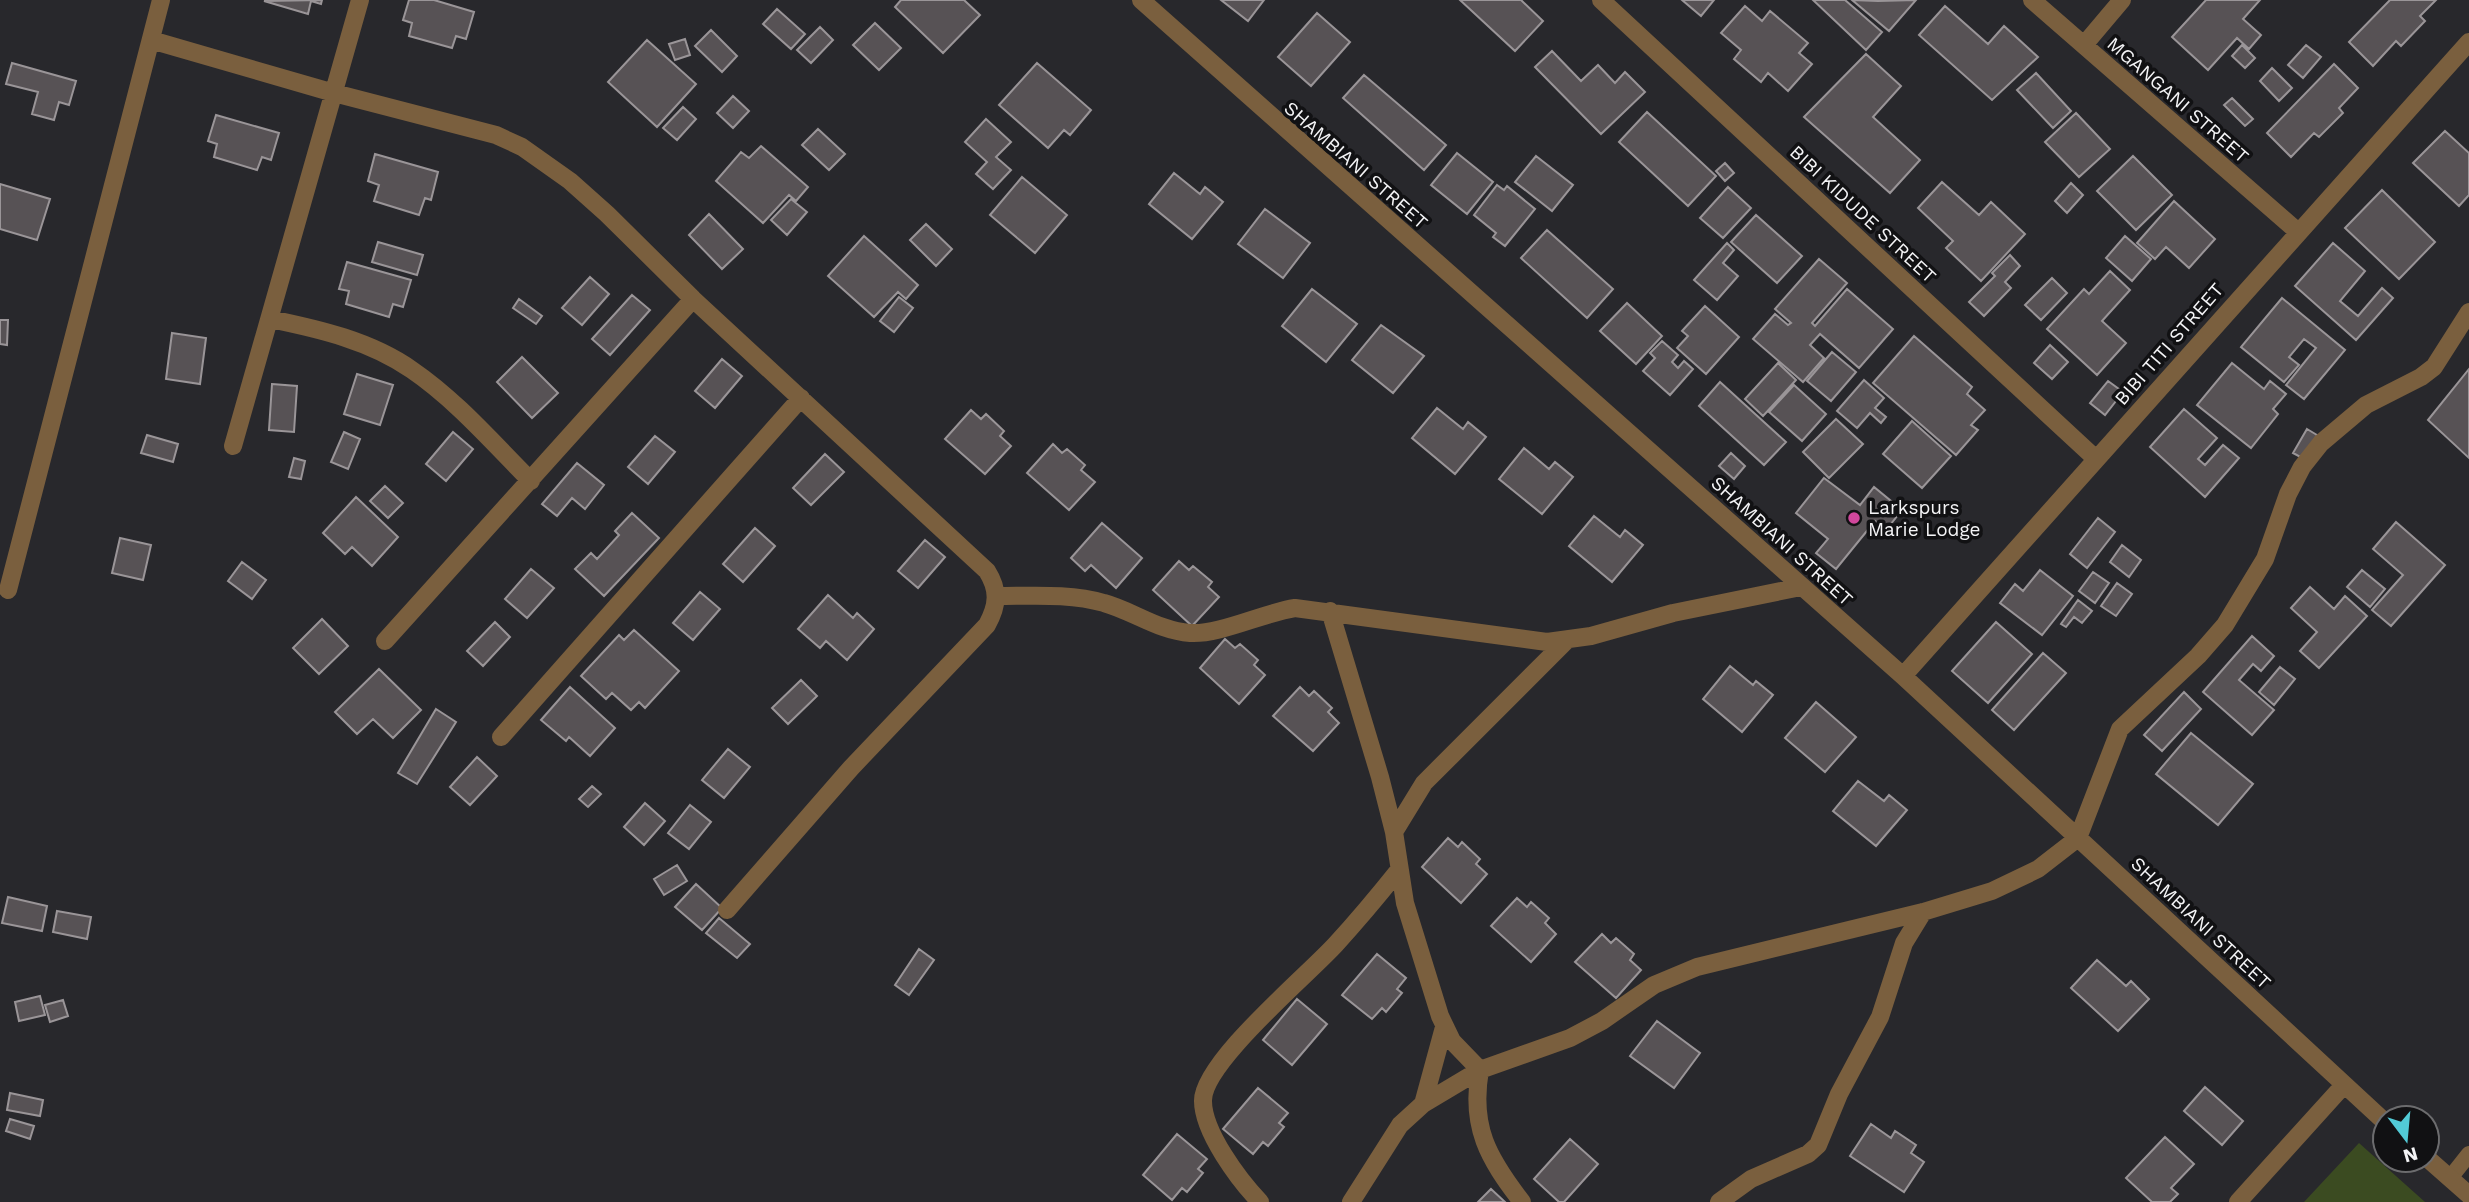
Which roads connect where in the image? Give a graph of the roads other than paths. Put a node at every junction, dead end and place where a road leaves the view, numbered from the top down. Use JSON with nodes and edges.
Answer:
{"nodes":[{"id":1,"x":161,"y":0,"type":"edge"},
{"id":2,"x":360,"y":0,"type":"edge"},
{"id":3,"x":1141,"y":0,"type":"edge"},
{"id":4,"x":1601,"y":0,"type":"edge"},
{"id":5,"x":2032,"y":0,"type":"edge"},
{"id":6,"x":2122,"y":0,"type":"edge"},
{"id":7,"x":151,"y":40,"type":"junction"},
{"id":8,"x":2469,"y":42,"type":"edge"},
{"id":9,"x":2084,"y":45,"type":"junction"},
{"id":10,"x":334,"y":93,"type":"junction"},
{"id":11,"x":2297,"y":231,"type":"junction"},
{"id":12,"x":693,"y":299,"type":"junction"},
{"id":13,"x":2469,"y":312,"type":"edge"},
{"id":14,"x":270,"y":319,"type":"junction"},
{"id":15,"x":801,"y":398,"type":"junction"},
{"id":16,"x":233,"y":446,"type":"dead end"},
{"id":17,"x":2096,"y":459,"type":"junction"},
{"id":18,"x":531,"y":481,"type":"junction"},
{"id":19,"x":1801,"y":587,"type":"junction"},
{"id":20,"x":8,"y":590,"type":"dead end"},
{"id":21,"x":997,"y":596,"type":"junction"},
{"id":22,"x":1329,"y":611,"type":"junction"},
{"id":23,"x":1567,"y":640,"type":"junction"},
{"id":24,"x":385,"y":641,"type":"dead end"},
{"id":25,"x":1903,"y":676,"type":"junction"},
{"id":26,"x":501,"y":737,"type":"dead end"},
{"id":27,"x":1394,"y":832,"type":"junction"},
{"id":28,"x":2078,"y":838,"type":"junction"},
{"id":29,"x":1398,"y":871,"type":"junction"},
{"id":30,"x":727,"y":910,"type":"dead end"},
{"id":31,"x":1923,"y":912,"type":"junction"},
{"id":32,"x":1444,"y":1027,"type":"junction"},
{"id":33,"x":1480,"y":1070,"type":"junction"},
{"id":34,"x":2343,"y":1086,"type":"junction"},
{"id":35,"x":1423,"y":1104,"type":"junction"},
{"id":36,"x":2371,"y":1110,"type":"edge"},
{"id":37,"x":2469,"y":1154,"type":"edge"},
{"id":38,"x":2441,"y":1170,"type":"edge"},
{"id":39,"x":2450,"y":1178,"type":"junction"},
{"id":40,"x":2469,"y":1195,"type":"edge"},
{"id":41,"x":1259,"y":1202,"type":"edge"},
{"id":42,"x":1351,"y":1202,"type":"edge"},
{"id":43,"x":1522,"y":1202,"type":"edge"},
{"id":44,"x":1720,"y":1202,"type":"edge"},
{"id":45,"x":2238,"y":1202,"type":"edge"}],
"edges":[{"from":1,"to":7,"type":"street"},
{"from":2,"to":10,"type":"street"},
{"from":3,"to":19,"type":"street","name":"SHAMBIANI STREET"},
{"from":4,"to":17,"type":"street","name":"BIBI KIDUDE STREET"},
{"from":5,"to":9,"type":"street","name":"MGANGANI STREET"},
{"from":6,"to":9,"type":"street"},
{"from":7,"to":10,"type":"street"},
{"from":7,"to":20,"type":"street"},
{"from":8,"to":11,"type":"street","name":"BIBI TITI STREET"},
{"from":9,"to":11,"type":"street","name":"MGANGANI STREET"},
{"from":10,"to":12,"type":"street"},
{"from":10,"to":14,"type":"street"},
{"from":11,"to":17,"type":"street","name":"BIBI TITI STREET"},
{"from":12,"to":15,"type":"street"},
{"from":12,"to":18,"type":"street"},
{"from":13,"to":28,"type":"street"},
{"from":14,"to":16,"type":"street"},
{"from":14,"to":18,"type":"street"},
{"from":15,"to":21,"type":"street"},
{"from":15,"to":26,"type":"street"},
{"from":17,"to":25,"type":"street","name":"BIBI TITI STREET"},
{"from":18,"to":24,"type":"street"},
{"from":19,"to":23,"type":"street"},
{"from":19,"to":25,"type":"street","name":"SHAMBIANI STREET"},
{"from":21,"to":22,"type":"street"},
{"from":21,"to":30,"type":"street"},
{"from":22,"to":23,"type":"street"},
{"from":22,"to":27,"type":"street"},
{"from":23,"to":27,"type":"street"},
{"from":25,"to":28,"type":"street","name":"SHAMBIANI STREET"},
{"from":27,"to":29,"type":"street"},
{"from":28,"to":31,"type":"street"},
{"from":28,"to":34,"type":"street","name":"SHAMBIANI STREET"},
{"from":29,"to":32,"type":"street"},
{"from":29,"to":41,"type":"street"},
{"from":31,"to":33,"type":"street"},
{"from":31,"to":44,"type":"street"},
{"from":32,"to":33,"type":"street"},
{"from":32,"to":35,"type":"street"},
{"from":33,"to":35,"type":"street"},
{"from":33,"to":43,"type":"street"},
{"from":34,"to":36,"type":"street","name":"SHAMBIANI STREET"},
{"from":34,"to":45,"type":"street"},
{"from":35,"to":42,"type":"street"},
{"from":37,"to":39,"type":"lane"},
{"from":38,"to":39,"type":"street"},
{"from":39,"to":40,"type":"street"}]}
